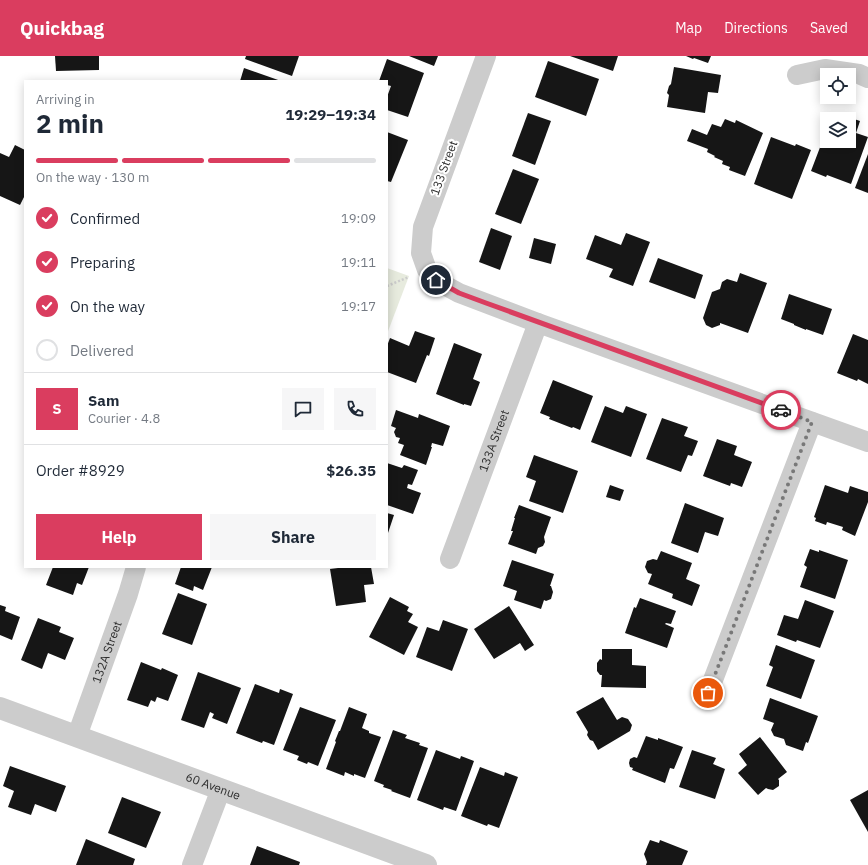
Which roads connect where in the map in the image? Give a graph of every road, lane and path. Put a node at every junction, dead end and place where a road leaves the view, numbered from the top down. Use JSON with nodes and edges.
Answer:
{"nodes":[{"id":1,"x":486,"y":56,"type":"edge"},
{"id":2,"x":797,"y":75,"type":"dead end"},
{"id":3,"x":868,"y":78,"type":"edge"},
{"id":4,"x":414,"y":274,"type":"dead end"},
{"id":5,"x":388,"y":286,"type":"edge"},
{"id":6,"x":538,"y":323,"type":"junction"},
{"id":7,"x":812,"y":422,"type":"junction"},
{"id":8,"x":868,"y":442,"type":"edge"},
{"id":9,"x":450,"y":559,"type":"dead end"},
{"id":10,"x":136,"y":568,"type":"edge"},
{"id":11,"x":708,"y":693,"type":"dead end"},
{"id":12,"x":0,"y":708,"type":"edge"},
{"id":13,"x":77,"y":736,"type":"junction"},
{"id":14,"x":221,"y":789,"type":"junction"},
{"id":15,"x":192,"y":865,"type":"edge"},
{"id":16,"x":426,"y":865,"type":"edge"}],
"edges":[{"from":1,"to":6,"type":"street","name":"133 Street"},
{"from":2,"to":3,"type":"street"},
{"from":4,"to":5,"type":"path"},
{"from":6,"to":7,"type":"street"},
{"from":6,"to":9,"type":"street","name":"133A Street"},
{"from":7,"to":8,"type":"street"},
{"from":7,"to":11,"type":"street"},
{"from":10,"to":13,"type":"street","name":"132A Street"},
{"from":12,"to":13,"type":"street","name":"60 Avenue"},
{"from":13,"to":14,"type":"street","name":"60 Avenue"},
{"from":14,"to":15,"type":"street"},
{"from":14,"to":16,"type":"street","name":"60 Avenue"}]}
